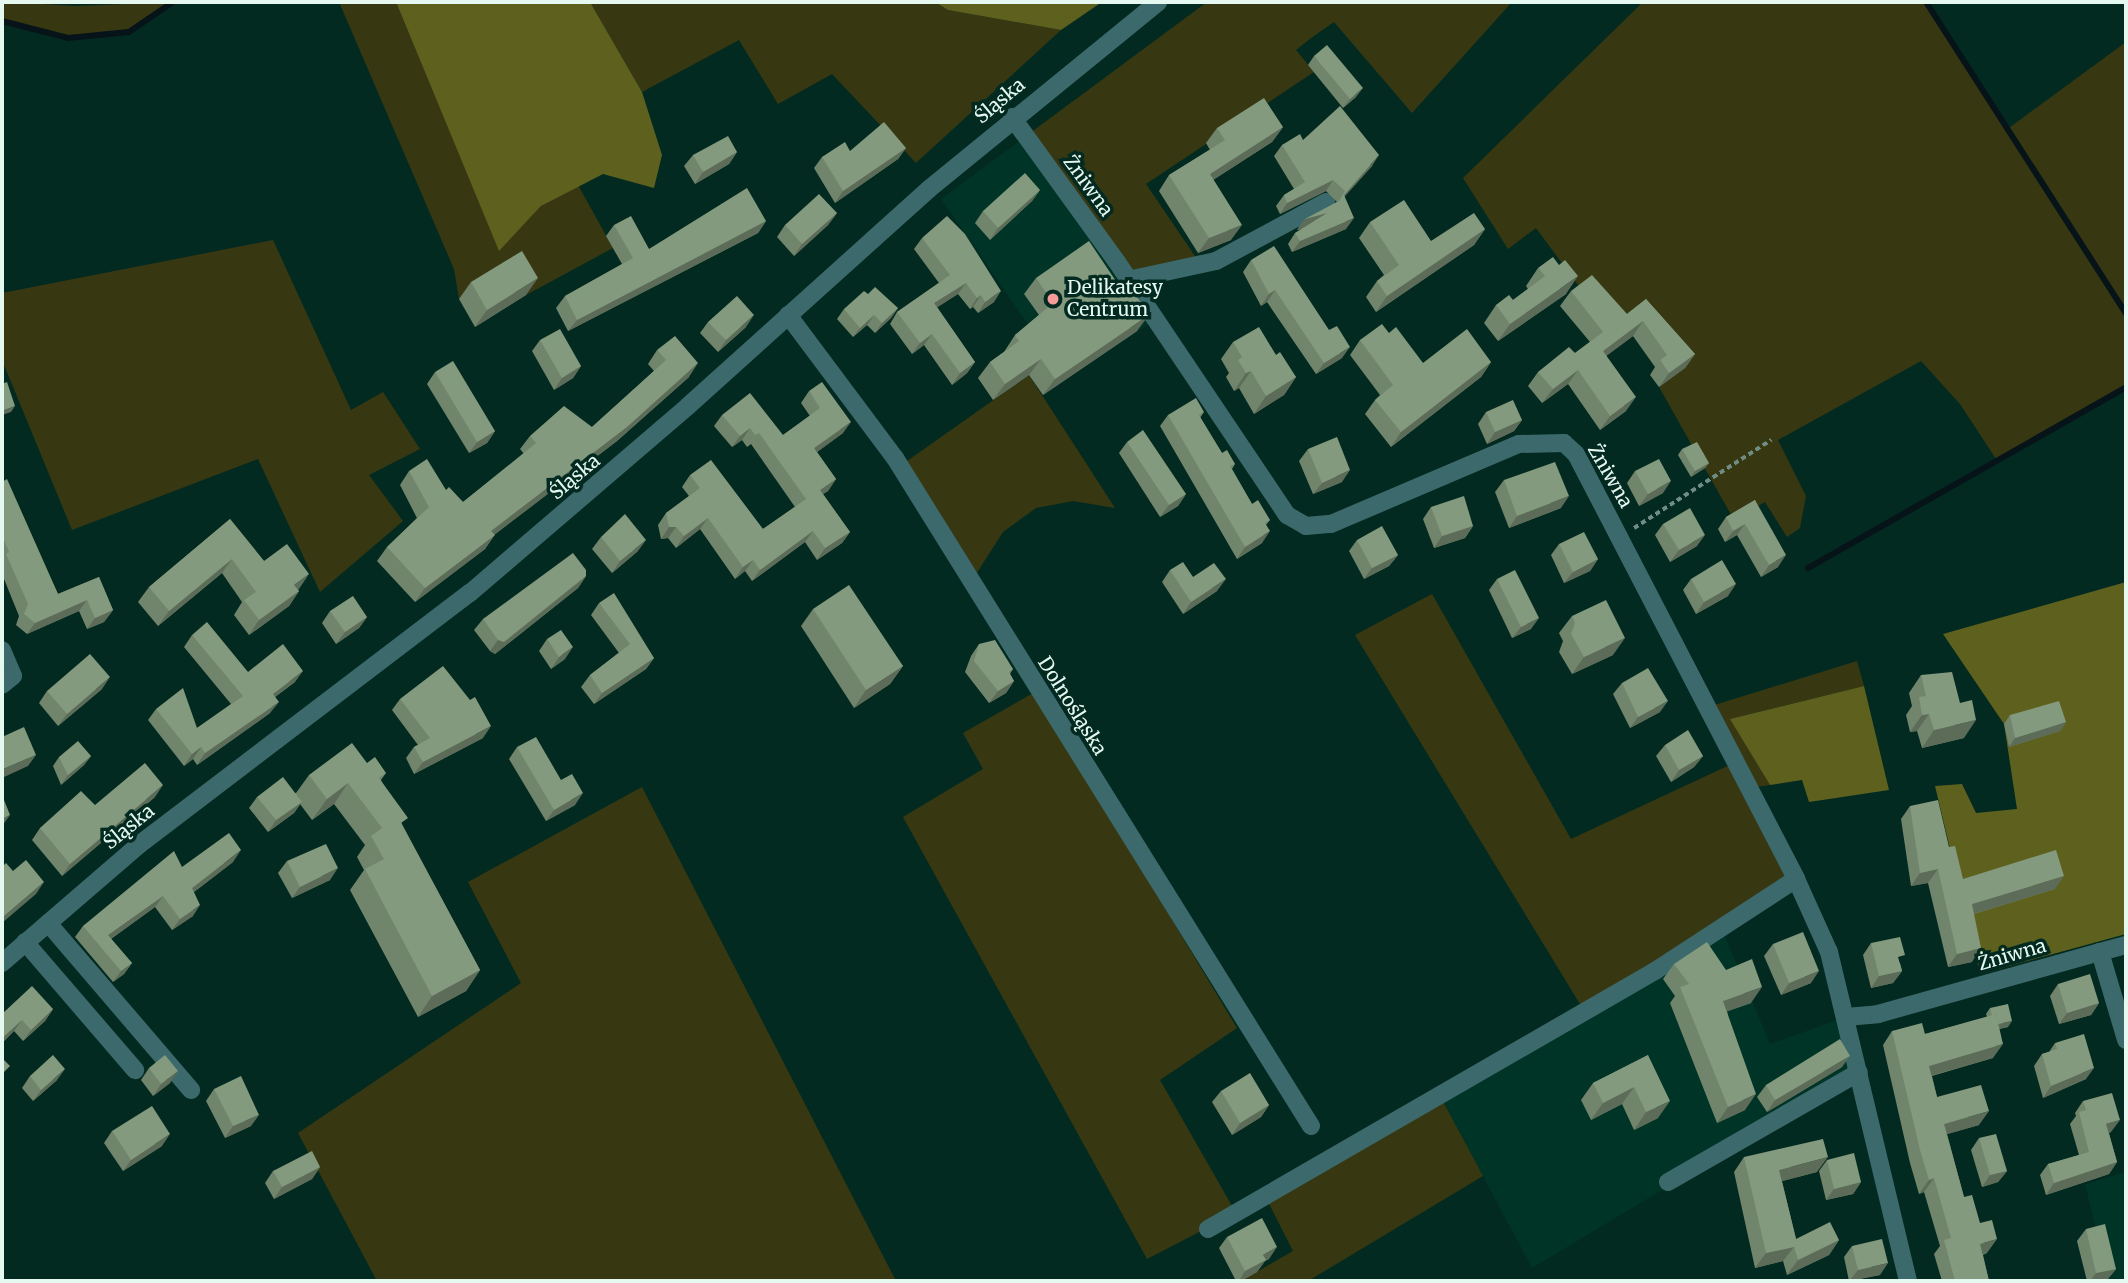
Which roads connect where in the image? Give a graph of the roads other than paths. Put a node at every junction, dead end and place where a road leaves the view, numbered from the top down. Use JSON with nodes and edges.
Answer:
{"nodes":[{"id":1,"x":1158,"y":2,"type":"edge"},
{"id":2,"x":1012,"y":117,"type":"junction"},
{"id":3,"x":1326,"y":202,"type":"dead end"},
{"id":4,"x":1128,"y":280,"type":"junction"},
{"id":5,"x":788,"y":315,"type":"junction"},
{"id":6,"x":2,"y":650,"type":"edge"},
{"id":7,"x":2,"y":685,"type":"edge"},
{"id":8,"x":1796,"y":878,"type":"junction"},
{"id":9,"x":48,"y":923,"type":"junction"},
{"id":10,"x":25,"y":942,"type":"junction"},
{"id":11,"x":2126,"y":944,"type":"edge"},
{"id":12,"x":2100,"y":952,"type":"junction"},
{"id":13,"x":2,"y":963,"type":"edge"},
{"id":14,"x":1846,"y":1017,"type":"junction"},
{"id":15,"x":2126,"y":1040,"type":"edge"},
{"id":16,"x":135,"y":1070,"type":"dead end"},
{"id":17,"x":1858,"y":1072,"type":"junction"},
{"id":18,"x":191,"y":1090,"type":"dead end"},
{"id":19,"x":1311,"y":1126,"type":"dead end"},
{"id":20,"x":1668,"y":1182,"type":"dead end"},
{"id":21,"x":1208,"y":1229,"type":"dead end"},
{"id":22,"x":1908,"y":1281,"type":"edge"}],
"edges":[{"from":1,"to":2,"type":"street","name":"Śląska"},
{"from":2,"to":4,"type":"street","name":"Żniwna"},
{"from":2,"to":5,"type":"street","name":"Śląska"},
{"from":3,"to":4,"type":"street"},
{"from":4,"to":8,"type":"street","name":"Żniwna"},
{"from":5,"to":9,"type":"street","name":"Śląska"},
{"from":5,"to":19,"type":"street","name":"Dolnośląska"},
{"from":6,"to":7,"type":"street"},
{"from":8,"to":14,"type":"street","name":"Żniwna"},
{"from":8,"to":21,"type":"street"},
{"from":9,"to":10,"type":"street","name":"Śląska"},
{"from":9,"to":18,"type":"street"},
{"from":10,"to":13,"type":"street","name":"Śląska"},
{"from":10,"to":16,"type":"street"},
{"from":11,"to":12,"type":"street","name":"Żniwna"},
{"from":12,"to":14,"type":"street","name":"Żniwna"},
{"from":12,"to":15,"type":"street"},
{"from":14,"to":17,"type":"street","name":"Żniwna"},
{"from":17,"to":20,"type":"street"},
{"from":17,"to":22,"type":"street","name":"Żniwna"}]}
